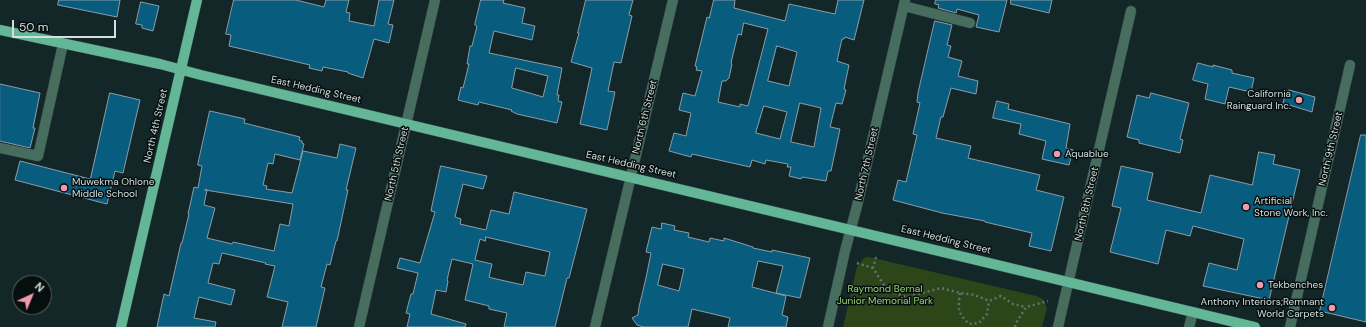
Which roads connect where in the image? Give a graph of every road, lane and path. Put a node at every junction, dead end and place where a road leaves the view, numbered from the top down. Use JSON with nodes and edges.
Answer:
{"nodes":[{"id":1,"x":197,"y":0,"type":"edge"},
{"id":2,"x":435,"y":0,"type":"edge"},
{"id":3,"x":673,"y":0,"type":"edge"},
{"id":4,"x":904,"y":3,"type":"edge"},
{"id":5,"x":1131,"y":11,"type":"dead end"},
{"id":6,"x":970,"y":23,"type":"dead end"},
{"id":7,"x":0,"y":30,"type":"edge"},
{"id":8,"x":63,"y":44,"type":"junction"},
{"id":9,"x":1350,"y":65,"type":"dead end"},
{"id":10,"x":181,"y":70,"type":"junction"},
{"id":11,"x":406,"y":124,"type":"junction"},
{"id":12,"x":0,"y":148,"type":"edge"},
{"id":13,"x":630,"y":177,"type":"junction"},
{"id":14,"x":851,"y":230,"type":"junction"},
{"id":15,"x":876,"y":257,"type":"dead end"},
{"id":16,"x":857,"y":263,"type":"dead end"},
{"id":17,"x":873,"y":268,"type":"junction"},
{"id":18,"x":1068,"y":283,"type":"junction"},
{"id":19,"x":960,"y":293,"type":"junction"},
{"id":20,"x":989,"y":301,"type":"junction"},
{"id":21,"x":1048,"y":301,"type":"dead end"},
{"id":22,"x":1026,"y":306,"type":"junction"},
{"id":23,"x":1193,"y":312,"type":"junction"},
{"id":24,"x":121,"y":327,"type":"edge"},
{"id":25,"x":359,"y":327,"type":"edge"},
{"id":26,"x":595,"y":327,"type":"edge"},
{"id":27,"x":828,"y":327,"type":"edge"},
{"id":28,"x":1015,"y":327,"type":"edge"},
{"id":29,"x":1058,"y":327,"type":"edge"},
{"id":30,"x":1189,"y":327,"type":"edge"},
{"id":31,"x":1256,"y":327,"type":"edge"},
{"id":32,"x":1290,"y":327,"type":"edge"}],
"edges":[{"from":1,"to":10,"type":"main road","name":"North 4th Street"},
{"from":2,"to":11,"type":"street","name":"North 5th Street"},
{"from":3,"to":13,"type":"street","name":"North 6th Street"},
{"from":4,"to":6,"type":"street"},
{"from":4,"to":14,"type":"street","name":"North 7th Street"},
{"from":5,"to":18,"type":"street","name":"North 8th Street"},
{"from":7,"to":8,"type":"main road","name":"East Hedding Street"},
{"from":8,"to":10,"type":"main road","name":"East Hedding Street"},
{"from":8,"to":12,"type":"street"},
{"from":9,"to":32,"type":"street","name":"North 9th Street"},
{"from":10,"to":11,"type":"main road","name":"East Hedding Street"},
{"from":10,"to":24,"type":"main road","name":"North 4th Street"},
{"from":11,"to":13,"type":"main road","name":"East Hedding Street"},
{"from":11,"to":25,"type":"street","name":"North 5th Street"},
{"from":13,"to":14,"type":"main road","name":"East Hedding Street"},
{"from":13,"to":26,"type":"street","name":"North 6th Street"},
{"from":14,"to":18,"type":"main road","name":"East Hedding Street"},
{"from":14,"to":27,"type":"street","name":"North 7th Street"},
{"from":15,"to":17,"type":"path"},
{"from":16,"to":17,"type":"path"},
{"from":17,"to":19,"type":"path"},
{"from":18,"to":23,"type":"main road","name":"East Hedding Street"},
{"from":18,"to":29,"type":"street","name":"North 8th Street"},
{"from":19,"to":20,"type":"path"},
{"from":19,"to":20,"type":"path"},
{"from":20,"to":22,"type":"path"},
{"from":21,"to":22,"type":"path"},
{"from":22,"to":28,"type":"path"},
{"from":23,"to":30,"type":"street"},
{"from":23,"to":31,"type":"main road","name":"East Hedding Street"}]}
